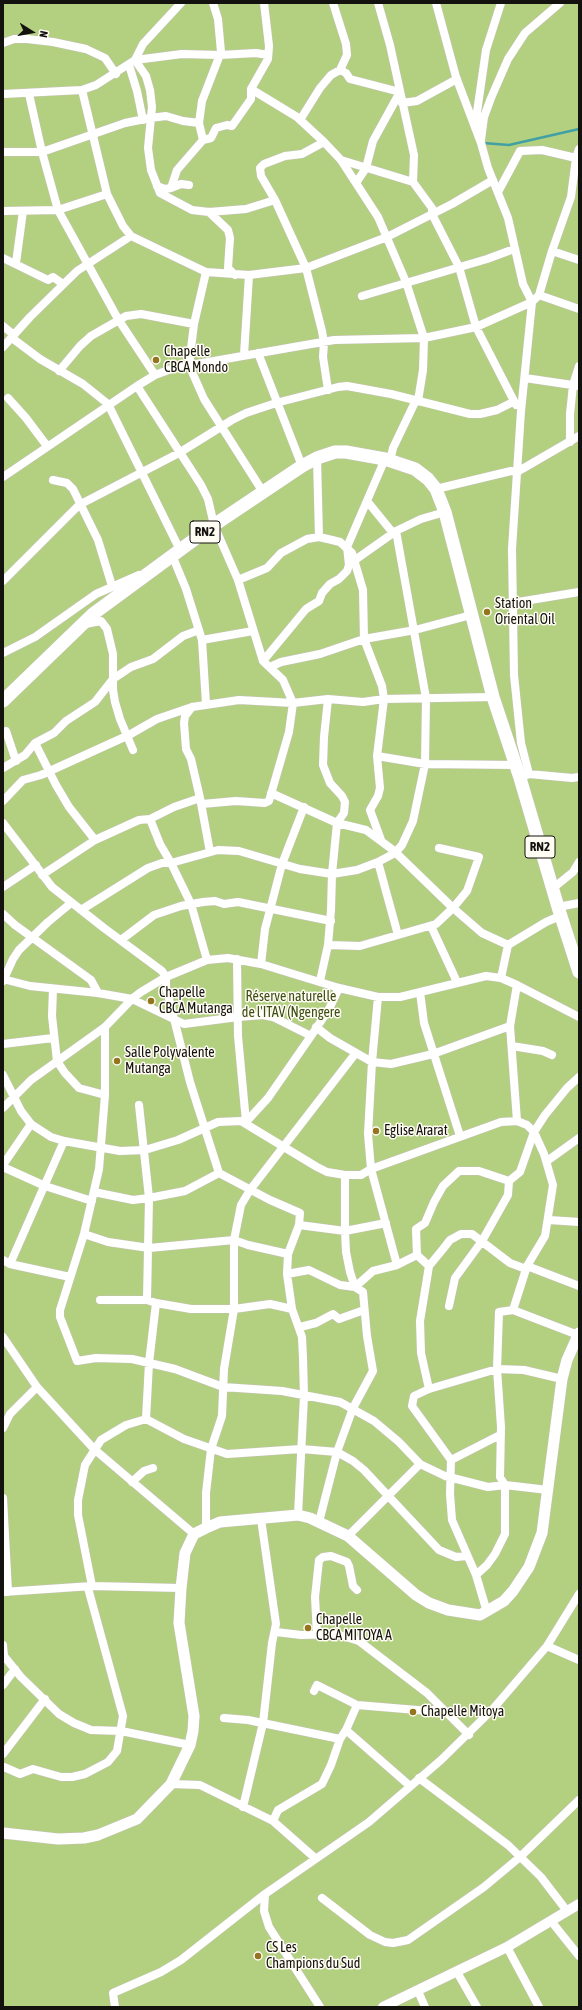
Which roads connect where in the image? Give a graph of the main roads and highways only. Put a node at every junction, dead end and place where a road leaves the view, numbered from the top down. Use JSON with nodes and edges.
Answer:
{"nodes":[{"id":1,"x":3,"y":701,"type":"edge"},
{"id":2,"x":579,"y":972,"type":"edge"},
{"id":3,"x":578,"y":1334,"type":"edge"},
{"id":4,"x":3,"y":1833,"type":"edge"}],
"edges":[{"from":1,"to":2,"type":"highway","number":"RN2"},
{"from":3,"to":4,"type":"main road"}]}
